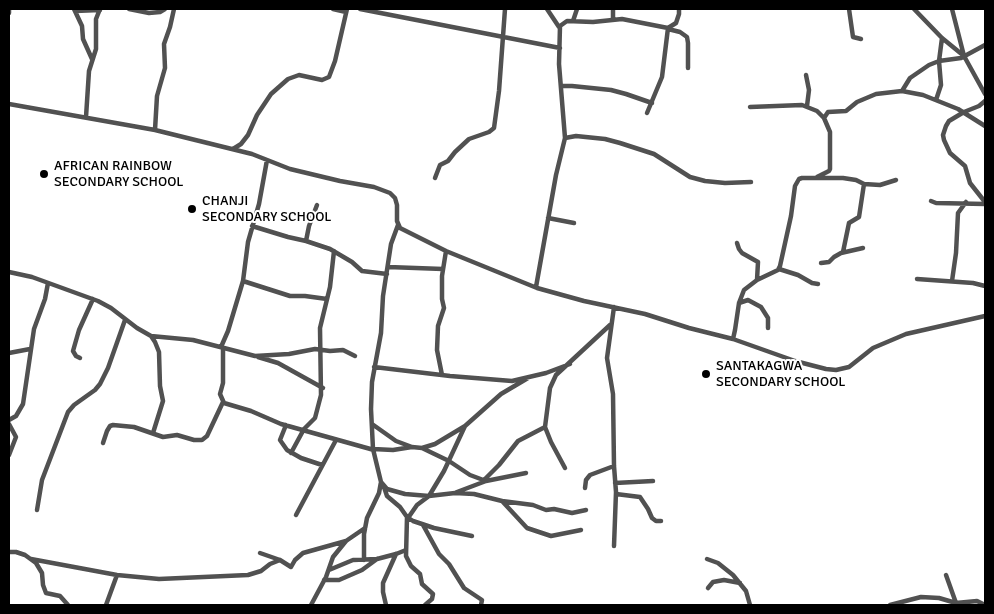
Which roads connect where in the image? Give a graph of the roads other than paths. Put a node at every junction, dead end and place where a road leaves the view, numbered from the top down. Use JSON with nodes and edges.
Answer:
{"nodes":[{"id":1,"x":9,"y":9,"type":"edge"},
{"id":2,"x":100,"y":9,"type":"edge"},
{"id":3,"x":129,"y":9,"type":"edge"},
{"id":4,"x":165,"y":9,"type":"edge"},
{"id":5,"x":174,"y":9,"type":"edge"},
{"id":6,"x":333,"y":9,"type":"edge"},
{"id":7,"x":360,"y":9,"type":"edge"},
{"id":8,"x":505,"y":9,"type":"edge"},
{"id":9,"x":547,"y":9,"type":"edge"},
{"id":10,"x":577,"y":9,"type":"edge"},
{"id":11,"x":613,"y":9,"type":"edge"},
{"id":12,"x":680,"y":9,"type":"edge"},
{"id":13,"x":849,"y":9,"type":"edge"},
{"id":14,"x":914,"y":9,"type":"edge"},
{"id":15,"x":952,"y":9,"type":"edge"},
{"id":16,"x":74,"y":10,"type":"edge"},
{"id":17,"x":346,"y":10,"type":"edge"},
{"id":18,"x":384,"y":11,"type":"edge"},
{"id":19,"x":9,"y":13,"type":"edge"},
{"id":20,"x":613,"y":19,"type":"junction"},
{"id":21,"x":573,"y":21,"type":"junction"},
{"id":22,"x":559,"y":27,"type":"junction"},
{"id":23,"x":668,"y":28,"type":"junction"},
{"id":24,"x":503,"y":36,"type":"junction"},
{"id":25,"x":942,"y":38,"type":"junction"},
{"id":26,"x":861,"y":39,"type":"dead end"},
{"id":27,"x":985,"y":45,"type":"edge"},
{"id":28,"x":560,"y":48,"type":"junction"},
{"id":29,"x":964,"y":56,"type":"junction"},
{"id":30,"x":92,"y":60,"type":"junction"},
{"id":31,"x":938,"y":61,"type":"junction"},
{"id":32,"x":688,"y":68,"type":"dead end"},
{"id":33,"x":806,"y":75,"type":"dead end"},
{"id":34,"x":561,"y":86,"type":"junction"},
{"id":35,"x":902,"y":91,"type":"junction"},
{"id":36,"x":985,"y":94,"type":"edge"},
{"id":37,"x":936,"y":100,"type":"junction"},
{"id":38,"x":985,"y":101,"type":"edge"},
{"id":39,"x":652,"y":103,"type":"junction"},
{"id":40,"x":9,"y":104,"type":"edge"},
{"id":41,"x":807,"y":106,"type":"junction"},
{"id":42,"x":750,"y":107,"type":"dead end"},
{"id":43,"x":964,"y":112,"type":"junction"},
{"id":44,"x":647,"y":114,"type":"dead end"},
{"id":45,"x":86,"y":117,"type":"junction"},
{"id":46,"x":824,"y":118,"type":"junction"},
{"id":47,"x":985,"y":126,"type":"edge"},
{"id":48,"x":155,"y":130,"type":"junction"},
{"id":49,"x":565,"y":138,"type":"junction"},
{"id":50,"x":233,"y":149,"type":"junction"},
{"id":51,"x":267,"y":160,"type":"junction"},
{"id":52,"x":435,"y":178,"type":"dead end"},
{"id":53,"x":816,"y":178,"type":"junction"},
{"id":54,"x":896,"y":180,"type":"dead end"},
{"id":55,"x":751,"y":182,"type":"dead end"},
{"id":56,"x":864,"y":184,"type":"junction"},
{"id":57,"x":931,"y":201,"type":"dead end"},
{"id":58,"x":966,"y":202,"type":"junction"},
{"id":59,"x":985,"y":203,"type":"edge"},
{"id":60,"x":317,"y":204,"type":"dead end"},
{"id":61,"x":548,"y":218,"type":"junction"},
{"id":62,"x":574,"y":223,"type":"dead end"},
{"id":63,"x":398,"y":225,"type":"junction"},
{"id":64,"x":252,"y":226,"type":"junction"},
{"id":65,"x":306,"y":241,"type":"junction"},
{"id":66,"x":737,"y":243,"type":"dead end"},
{"id":67,"x":863,"y":248,"type":"dead end"},
{"id":68,"x":446,"y":251,"type":"junction"},
{"id":69,"x":334,"y":252,"type":"junction"},
{"id":70,"x":843,"y":252,"type":"junction"},
{"id":71,"x":821,"y":264,"type":"dead end"},
{"id":72,"x":388,"y":267,"type":"junction"},
{"id":73,"x":779,"y":268,"type":"junction"},
{"id":74,"x":443,"y":269,"type":"junction"},
{"id":75,"x":9,"y":272,"type":"edge"},
{"id":76,"x":387,"y":274,"type":"junction"},
{"id":77,"x":916,"y":279,"type":"dead end"},
{"id":78,"x":757,"y":280,"type":"junction"},
{"id":79,"x":243,"y":281,"type":"junction"},
{"id":80,"x":952,"y":281,"type":"junction"},
{"id":81,"x":48,"y":283,"type":"junction"},
{"id":82,"x":818,"y":284,"type":"dead end"},
{"id":83,"x":985,"y":286,"type":"edge"},
{"id":84,"x":536,"y":287,"type":"junction"},
{"id":85,"x":93,"y":299,"type":"junction"},
{"id":86,"x":327,"y":299,"type":"junction"},
{"id":87,"x":739,"y":303,"type":"junction"},
{"id":88,"x":614,"y":307,"type":"junction"},
{"id":89,"x":985,"y":316,"type":"edge"},
{"id":90,"x":125,"y":320,"type":"junction"},
{"id":91,"x":610,"y":324,"type":"junction"},
{"id":92,"x":768,"y":328,"type":"dead end"},
{"id":93,"x":151,"y":336,"type":"junction"},
{"id":94,"x":732,"y":339,"type":"junction"},
{"id":95,"x":222,"y":347,"type":"junction"},
{"id":96,"x":30,"y":349,"type":"junction"},
{"id":97,"x":320,"y":350,"type":"junction"},
{"id":98,"x":9,"y":353,"type":"edge"},
{"id":99,"x":255,"y":356,"type":"junction"},
{"id":100,"x":355,"y":356,"type":"dead end"},
{"id":101,"x":80,"y":358,"type":"dead end"},
{"id":102,"x":570,"y":364,"type":"junction"},
{"id":103,"x":374,"y":367,"type":"junction"},
{"id":104,"x":442,"y":375,"type":"junction"},
{"id":105,"x":529,"y":378,"type":"junction"},
{"id":106,"x":322,"y":388,"type":"junction"},
{"id":107,"x":223,"y":402,"type":"junction"},
{"id":108,"x":9,"y":420,"type":"edge"},
{"id":109,"x":9,"y":424,"type":"edge"},
{"id":110,"x":372,"y":424,"type":"junction"},
{"id":111,"x":286,"y":425,"type":"junction"},
{"id":112,"x":465,"y":426,"type":"junction"},
{"id":113,"x":545,"y":427,"type":"junction"},
{"id":114,"x":304,"y":429,"type":"junction"},
{"id":115,"x":153,"y":433,"type":"junction"},
{"id":116,"x":336,"y":440,"type":"junction"},
{"id":117,"x":103,"y":443,"type":"dead end"},
{"id":118,"x":412,"y":447,"type":"junction"},
{"id":119,"x":422,"y":448,"type":"junction"},
{"id":120,"x":374,"y":450,"type":"junction"},
{"id":121,"x":291,"y":453,"type":"junction"},
{"id":122,"x":9,"y":455,"type":"edge"},
{"id":123,"x":449,"y":461,"type":"junction"},
{"id":124,"x":322,"y":465,"type":"junction"},
{"id":125,"x":614,"y":466,"type":"junction"},
{"id":126,"x":566,"y":468,"type":"dead end"},
{"id":127,"x":526,"y":474,"type":"dead end"},
{"id":128,"x":485,"y":481,"type":"junction"},
{"id":129,"x":653,"y":481,"type":"dead end"},
{"id":130,"x":381,"y":482,"type":"junction"},
{"id":131,"x":615,"y":483,"type":"junction"},
{"id":132,"x":384,"y":487,"type":"junction"},
{"id":133,"x":585,"y":488,"type":"dead end"},
{"id":134,"x":455,"y":493,"type":"junction"},
{"id":135,"x":616,"y":494,"type":"junction"},
{"id":136,"x":429,"y":496,"type":"junction"},
{"id":137,"x":502,"y":501,"type":"junction"},
{"id":138,"x":37,"y":510,"type":"dead end"},
{"id":139,"x":586,"y":510,"type":"dead end"},
{"id":140,"x":296,"y":515,"type":"dead end"},
{"id":141,"x":408,"y":517,"type":"junction"},
{"id":142,"x":661,"y":521,"type":"dead end"},
{"id":143,"x":423,"y":525,"type":"junction"},
{"id":144,"x":365,"y":528,"type":"junction"},
{"id":145,"x":581,"y":530,"type":"dead end"},
{"id":146,"x":472,"y":536,"type":"dead end"},
{"id":147,"x":346,"y":541,"type":"junction"},
{"id":148,"x":614,"y":546,"type":"dead end"},
{"id":149,"x":406,"y":550,"type":"junction"},
{"id":150,"x":9,"y":552,"type":"edge"},
{"id":151,"x":260,"y":553,"type":"dead end"},
{"id":152,"x":396,"y":554,"type":"junction"},
{"id":153,"x":31,"y":559,"type":"junction"},
{"id":154,"x":376,"y":559,"type":"junction"},
{"id":155,"x":280,"y":560,"type":"junction"},
{"id":156,"x":364,"y":560,"type":"junction"},
{"id":157,"x":707,"y":560,"type":"dead end"},
{"id":158,"x":329,"y":570,"type":"junction"},
{"id":159,"x":117,"y":575,"type":"junction"},
{"id":160,"x":946,"y":575,"type":"dead end"},
{"id":161,"x":324,"y":580,"type":"junction"},
{"id":162,"x":740,"y":583,"type":"junction"},
{"id":163,"x":708,"y":588,"type":"dead end"},
{"id":164,"x":910,"y":599,"type":"junction"},
{"id":165,"x":956,"y":603,"type":"junction"},
{"id":166,"x":68,"y":605,"type":"edge"},
{"id":167,"x":106,"y":605,"type":"edge"},
{"id":168,"x":311,"y":605,"type":"edge"},
{"id":169,"x":386,"y":605,"type":"edge"},
{"id":170,"x":425,"y":605,"type":"edge"},
{"id":171,"x":481,"y":605,"type":"edge"},
{"id":172,"x":750,"y":605,"type":"edge"},
{"id":173,"x":890,"y":605,"type":"edge"},
{"id":174,"x":910,"y":605,"type":"edge"},
{"id":175,"x":985,"y":605,"type":"edge"}],
"edges":[{"from":1,"to":19,"type":"street"},
{"from":2,"to":16,"type":"street"},
{"from":2,"to":30,"type":"street"},
{"from":3,"to":4,"type":"street"},
{"from":5,"to":48,"type":"street"},
{"from":6,"to":17,"type":"street"},
{"from":7,"to":18,"type":"street"},
{"from":8,"to":24,"type":"street"},
{"from":9,"to":22,"type":"street"},
{"from":10,"to":21,"type":"street"},
{"from":11,"to":20,"type":"street"},
{"from":12,"to":23,"type":"street"},
{"from":13,"to":26,"type":"street"},
{"from":14,"to":25,"type":"street"},
{"from":15,"to":29,"type":"street"},
{"from":16,"to":30,"type":"street"},
{"from":17,"to":50,"type":"street"},
{"from":18,"to":24,"type":"street"},
{"from":20,"to":21,"type":"street"},
{"from":20,"to":23,"type":"street"},
{"from":21,"to":22,"type":"street"},
{"from":22,"to":28,"type":"street"},
{"from":23,"to":32,"type":"street"},
{"from":23,"to":39,"type":"street"},
{"from":24,"to":28,"type":"street"},
{"from":24,"to":52,"type":"street"},
{"from":25,"to":29,"type":"street"},
{"from":25,"to":31,"type":"street"},
{"from":27,"to":29,"type":"street"},
{"from":28,"to":34,"type":"street"},
{"from":29,"to":31,"type":"street"},
{"from":29,"to":36,"type":"street"},
{"from":30,"to":45,"type":"street"},
{"from":31,"to":35,"type":"street"},
{"from":31,"to":37,"type":"street"},
{"from":33,"to":41,"type":"street"},
{"from":34,"to":39,"type":"street"},
{"from":34,"to":49,"type":"street"},
{"from":35,"to":37,"type":"street"},
{"from":35,"to":46,"type":"street"},
{"from":37,"to":43,"type":"street"},
{"from":38,"to":43,"type":"street"},
{"from":39,"to":44,"type":"street"},
{"from":40,"to":45,"type":"street"},
{"from":41,"to":42,"type":"street"},
{"from":41,"to":46,"type":"street"},
{"from":43,"to":47,"type":"street"},
{"from":43,"to":59,"type":"street"},
{"from":45,"to":48,"type":"street"},
{"from":46,"to":53,"type":"street"},
{"from":48,"to":50,"type":"street"},
{"from":49,"to":55,"type":"street"},
{"from":49,"to":61,"type":"street"},
{"from":50,"to":51,"type":"street"},
{"from":51,"to":63,"type":"street"},
{"from":51,"to":64,"type":"street"},
{"from":53,"to":56,"type":"street"},
{"from":53,"to":73,"type":"street"},
{"from":54,"to":56,"type":"street"},
{"from":56,"to":70,"type":"street"},
{"from":57,"to":58,"type":"street"},
{"from":58,"to":59,"type":"street"},
{"from":58,"to":80,"type":"street"},
{"from":60,"to":65,"type":"street"},
{"from":61,"to":62,"type":"street"},
{"from":61,"to":84,"type":"street"},
{"from":63,"to":68,"type":"street"},
{"from":63,"to":72,"type":"street"},
{"from":64,"to":65,"type":"street"},
{"from":64,"to":79,"type":"street"},
{"from":65,"to":69,"type":"street"},
{"from":66,"to":78,"type":"street"},
{"from":67,"to":70,"type":"street"},
{"from":68,"to":74,"type":"street"},
{"from":68,"to":84,"type":"street"},
{"from":69,"to":76,"type":"street"},
{"from":69,"to":86,"type":"street"},
{"from":70,"to":71,"type":"street"},
{"from":72,"to":74,"type":"street"},
{"from":72,"to":76,"type":"street"},
{"from":73,"to":78,"type":"street"},
{"from":73,"to":82,"type":"street"},
{"from":74,"to":104,"type":"street"},
{"from":75,"to":81,"type":"street"},
{"from":76,"to":103,"type":"street"},
{"from":77,"to":80,"type":"street"},
{"from":78,"to":87,"type":"street"},
{"from":79,"to":86,"type":"street"},
{"from":79,"to":95,"type":"street"},
{"from":80,"to":83,"type":"street"},
{"from":81,"to":85,"type":"street"},
{"from":81,"to":96,"type":"street"},
{"from":84,"to":88,"type":"street"},
{"from":85,"to":90,"type":"street"},
{"from":85,"to":101,"type":"street"},
{"from":86,"to":97,"type":"street"},
{"from":87,"to":92,"type":"street"},
{"from":87,"to":94,"type":"street"},
{"from":88,"to":91,"type":"street"},
{"from":88,"to":94,"type":"street"},
{"from":89,"to":94,"type":"street"},
{"from":90,"to":93,"type":"street"},
{"from":90,"to":138,"type":"street"},
{"from":91,"to":102,"type":"street"},
{"from":91,"to":125,"type":"street"},
{"from":93,"to":95,"type":"street"},
{"from":93,"to":115,"type":"street"},
{"from":95,"to":99,"type":"street"},
{"from":95,"to":107,"type":"street"},
{"from":96,"to":98,"type":"street"},
{"from":96,"to":108,"type":"street"},
{"from":97,"to":99,"type":"street"},
{"from":97,"to":100,"type":"street"},
{"from":97,"to":106,"type":"street"},
{"from":99,"to":106,"type":"street"},
{"from":102,"to":105,"type":"street"},
{"from":102,"to":113,"type":"street"},
{"from":103,"to":104,"type":"street"},
{"from":103,"to":110,"type":"street"},
{"from":104,"to":105,"type":"street"},
{"from":105,"to":112,"type":"street"},
{"from":106,"to":114,"type":"street"},
{"from":107,"to":111,"type":"street"},
{"from":107,"to":115,"type":"street"},
{"from":109,"to":122,"type":"street"},
{"from":110,"to":118,"type":"street"},
{"from":110,"to":120,"type":"street"},
{"from":111,"to":114,"type":"street"},
{"from":111,"to":121,"type":"street"},
{"from":112,"to":119,"type":"street"},
{"from":112,"to":123,"type":"street"},
{"from":113,"to":126,"type":"street"},
{"from":113,"to":128,"type":"street"},
{"from":114,"to":116,"type":"street"},
{"from":114,"to":121,"type":"street"},
{"from":115,"to":117,"type":"street"},
{"from":116,"to":120,"type":"street"},
{"from":116,"to":124,"type":"street"},
{"from":118,"to":119,"type":"street"},
{"from":118,"to":120,"type":"street"},
{"from":119,"to":123,"type":"street"},
{"from":120,"to":130,"type":"street"},
{"from":121,"to":124,"type":"street"},
{"from":123,"to":128,"type":"street"},
{"from":123,"to":136,"type":"street"},
{"from":124,"to":140,"type":"street"},
{"from":125,"to":131,"type":"street"},
{"from":125,"to":133,"type":"street"},
{"from":127,"to":128,"type":"street"},
{"from":128,"to":134,"type":"street"},
{"from":129,"to":131,"type":"street"},
{"from":130,"to":132,"type":"street"},
{"from":130,"to":144,"type":"street"},
{"from":131,"to":135,"type":"street"},
{"from":132,"to":136,"type":"street"},
{"from":132,"to":141,"type":"street"},
{"from":134,"to":136,"type":"street"},
{"from":134,"to":137,"type":"street"},
{"from":135,"to":142,"type":"street"},
{"from":135,"to":148,"type":"street"},
{"from":136,"to":141,"type":"street"},
{"from":137,"to":139,"type":"street"},
{"from":137,"to":145,"type":"street"},
{"from":141,"to":143,"type":"street"},
{"from":141,"to":149,"type":"street"},
{"from":143,"to":146,"type":"street"},
{"from":143,"to":171,"type":"street"},
{"from":144,"to":147,"type":"street"},
{"from":144,"to":156,"type":"street"},
{"from":147,"to":155,"type":"street"},
{"from":147,"to":158,"type":"street"},
{"from":149,"to":152,"type":"street"},
{"from":149,"to":170,"type":"street"},
{"from":150,"to":153,"type":"street"},
{"from":151,"to":155,"type":"street"},
{"from":152,"to":154,"type":"street"},
{"from":152,"to":169,"type":"street"},
{"from":153,"to":159,"type":"street"},
{"from":153,"to":166,"type":"street"},
{"from":154,"to":156,"type":"street"},
{"from":154,"to":161,"type":"street"},
{"from":155,"to":159,"type":"street"},
{"from":156,"to":158,"type":"street"},
{"from":157,"to":162,"type":"street"},
{"from":158,"to":161,"type":"street"},
{"from":159,"to":167,"type":"street"},
{"from":160,"to":165,"type":"street"},
{"from":161,"to":168,"type":"street"},
{"from":162,"to":163,"type":"street"},
{"from":162,"to":172,"type":"street"},
{"from":164,"to":165,"type":"street"},
{"from":164,"to":173,"type":"street"},
{"from":164,"to":174,"type":"street"},
{"from":165,"to":175,"type":"street"}]}
